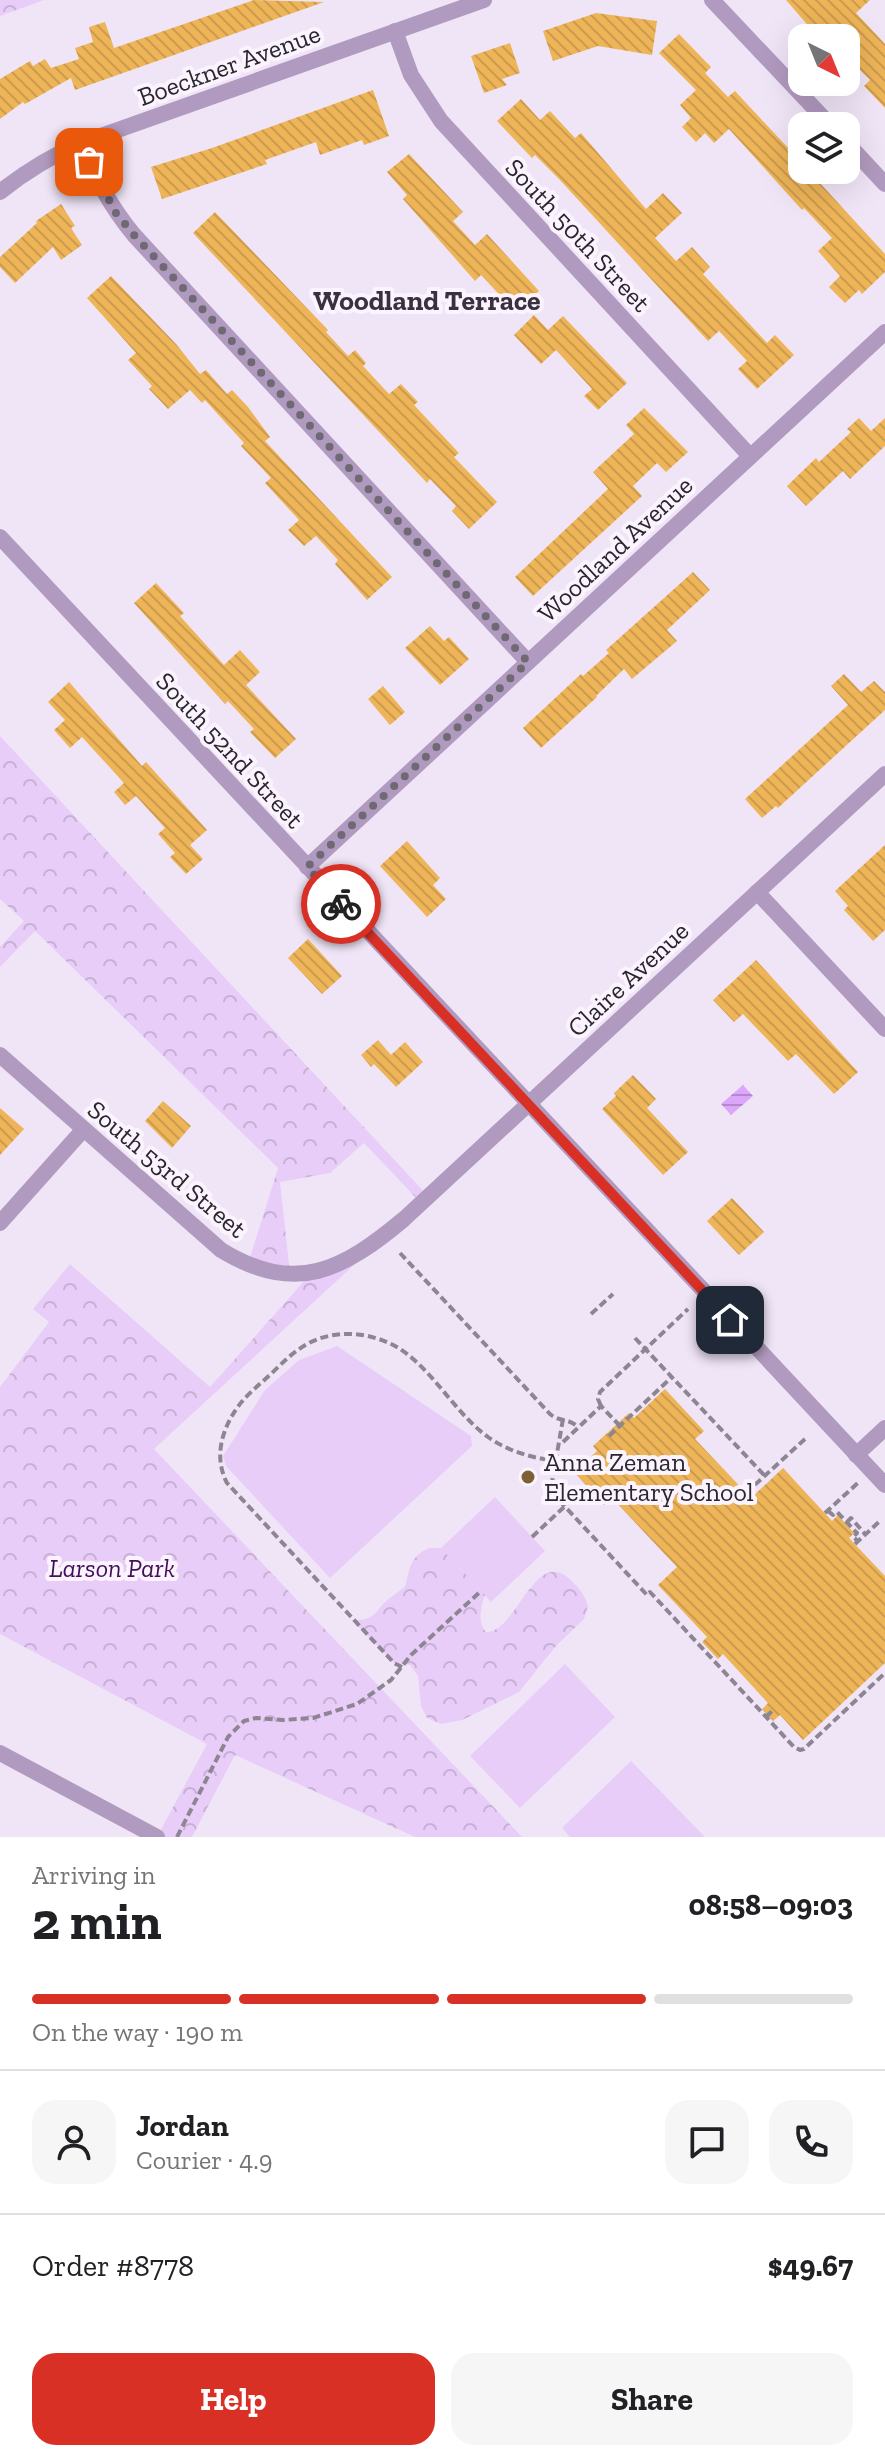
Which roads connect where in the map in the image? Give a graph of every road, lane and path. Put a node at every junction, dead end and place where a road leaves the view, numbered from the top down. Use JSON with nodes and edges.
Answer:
{"nodes":[{"id":1,"x":484,"y":0,"type":"edge"},
{"id":2,"x":717,"y":4,"type":"edge"},
{"id":3,"x":395,"y":31,"type":"junction"},
{"id":4,"x":818,"y":112,"type":"edge"},
{"id":5,"x":81,"y":143,"type":"junction"},
{"id":6,"x":860,"y":157,"type":"edge"},
{"id":7,"x":885,"y":184,"type":"edge"},
{"id":8,"x":0,"y":192,"type":"edge"},
{"id":9,"x":885,"y":332,"type":"edge"},
{"id":10,"x":750,"y":456,"type":"junction"},
{"id":11,"x":0,"y":537,"type":"edge"},
{"id":12,"x":528,"y":662,"type":"junction"},
{"id":13,"x":885,"y":774,"type":"edge"},
{"id":14,"x":307,"y":867,"type":"junction"},
{"id":15,"x":757,"y":892,"type":"junction"},
{"id":16,"x":885,"y":1029,"type":"edge"},
{"id":17,"x":0,"y":1055,"type":"edge"},
{"id":18,"x":528,"y":1105,"type":"junction"},
{"id":19,"x":83,"y":1130,"type":"junction"},
{"id":20,"x":404,"y":1219,"type":"joint"},
{"id":21,"x":0,"y":1223,"type":"edge"},
{"id":22,"x":400,"y":1253,"type":"dead end"},
{"id":23,"x":613,"y":1294,"type":"dead end"},
{"id":24,"x":688,"y":1309,"type":"dead end"},
{"id":25,"x":591,"y":1314,"type":"dead end"},
{"id":26,"x":635,"y":1338,"type":"dead end"},
{"id":27,"x":645,"y":1349,"type":"junction"},
{"id":28,"x":672,"y":1377,"type":"junction"},
{"id":29,"x":601,"y":1406,"type":"junction"},
{"id":30,"x":563,"y":1419,"type":"junction"},
{"id":31,"x":620,"y":1426,"type":"junction"},
{"id":32,"x":578,"y":1427,"type":"junction"},
{"id":33,"x":885,"y":1428,"type":"edge"},
{"id":34,"x":609,"y":1436,"type":"dead end"},
{"id":35,"x":805,"y":1439,"type":"dead end"},
{"id":36,"x":561,"y":1443,"type":"junction"},
{"id":37,"x":856,"y":1455,"type":"junction"},
{"id":38,"x":557,"y":1461,"type":"junction"},
{"id":39,"x":765,"y":1476,"type":"junction"},
{"id":40,"x":885,"y":1485,"type":"edge"},
{"id":41,"x":852,"y":1488,"type":"dead end"},
{"id":42,"x":746,"y":1493,"type":"dead end"},
{"id":43,"x":564,"y":1507,"type":"junction"},
{"id":44,"x":881,"y":1520,"type":"dead end"},
{"id":45,"x":847,"y":1522,"type":"junction"},
{"id":46,"x":865,"y":1534,"type":"junction"},
{"id":47,"x":532,"y":1537,"type":"dead end"},
{"id":48,"x":481,"y":1591,"type":"dead end"},
{"id":49,"x":402,"y":1667,"type":"junction"},
{"id":50,"x":885,"y":1673,"type":"edge"},
{"id":51,"x":774,"y":1709,"type":"dead end"},
{"id":52,"x":766,"y":1717,"type":"junction"},
{"id":53,"x":0,"y":1753,"type":"edge"},
{"id":54,"x":157,"y":1837,"type":"edge"},
{"id":55,"x":177,"y":1837,"type":"edge"}],
"edges":[{"from":1,"to":3,"type":"street","name":"Boeckner Avenue"},
{"from":2,"to":4,"type":"street"},
{"from":3,"to":5,"type":"street","name":"Boeckner Avenue"},
{"from":3,"to":10,"type":"street","name":"South 50th Street"},
{"from":5,"to":8,"type":"street","name":"Boeckner Avenue"},
{"from":5,"to":12,"type":"street"},
{"from":6,"to":7,"type":"street"},
{"from":9,"to":10,"type":"street","name":"Woodland Avenue"},
{"from":10,"to":12,"type":"street","name":"Woodland Avenue"},
{"from":11,"to":14,"type":"street","name":"South 52nd Street"},
{"from":12,"to":14,"type":"street","name":"Woodland Avenue"},
{"from":13,"to":15,"type":"street","name":"Claire Avenue"},
{"from":14,"to":18,"type":"street","name":"South 52nd Street"},
{"from":15,"to":16,"type":"street"},
{"from":15,"to":18,"type":"street","name":"Claire Avenue"},
{"from":17,"to":19,"type":"street","name":"South 53rd Street"},
{"from":18,"to":20,"type":"street","name":"Claire Avenue"},
{"from":18,"to":37,"type":"street","name":"South 52nd Street"},
{"from":19,"to":20,"type":"street","name":"South 53rd Street"},
{"from":19,"to":21,"type":"street"},
{"from":22,"to":30,"type":"path"},
{"from":23,"to":25,"type":"path"},
{"from":24,"to":27,"type":"path"},
{"from":26,"to":27,"type":"path"},
{"from":27,"to":28,"type":"path"},
{"from":27,"to":29,"type":"path"},
{"from":28,"to":31,"type":"path"},
{"from":28,"to":39,"type":"path"},
{"from":29,"to":31,"type":"path"},
{"from":29,"to":32,"type":"path"},
{"from":30,"to":32,"type":"path"},
{"from":30,"to":36,"type":"path"},
{"from":31,"to":34,"type":"path"},
{"from":32,"to":36,"type":"path"},
{"from":33,"to":37,"type":"street"},
{"from":35,"to":39,"type":"path"},
{"from":36,"to":38,"type":"path"},
{"from":37,"to":40,"type":"street","name":"South 52nd Street"},
{"from":38,"to":43,"type":"path"},
{"from":38,"to":49,"type":"path"},
{"from":39,"to":42,"type":"path"},
{"from":41,"to":45,"type":"path"},
{"from":43,"to":47,"type":"path"},
{"from":43,"to":52,"type":"path"},
{"from":44,"to":46,"type":"path"},
{"from":45,"to":46,"type":"path"},
{"from":45,"to":46,"type":"path"},
{"from":48,"to":49,"type":"path"},
{"from":49,"to":55,"type":"path"},
{"from":50,"to":52,"type":"path"},
{"from":51,"to":52,"type":"path"},
{"from":53,"to":54,"type":"street"}]}
